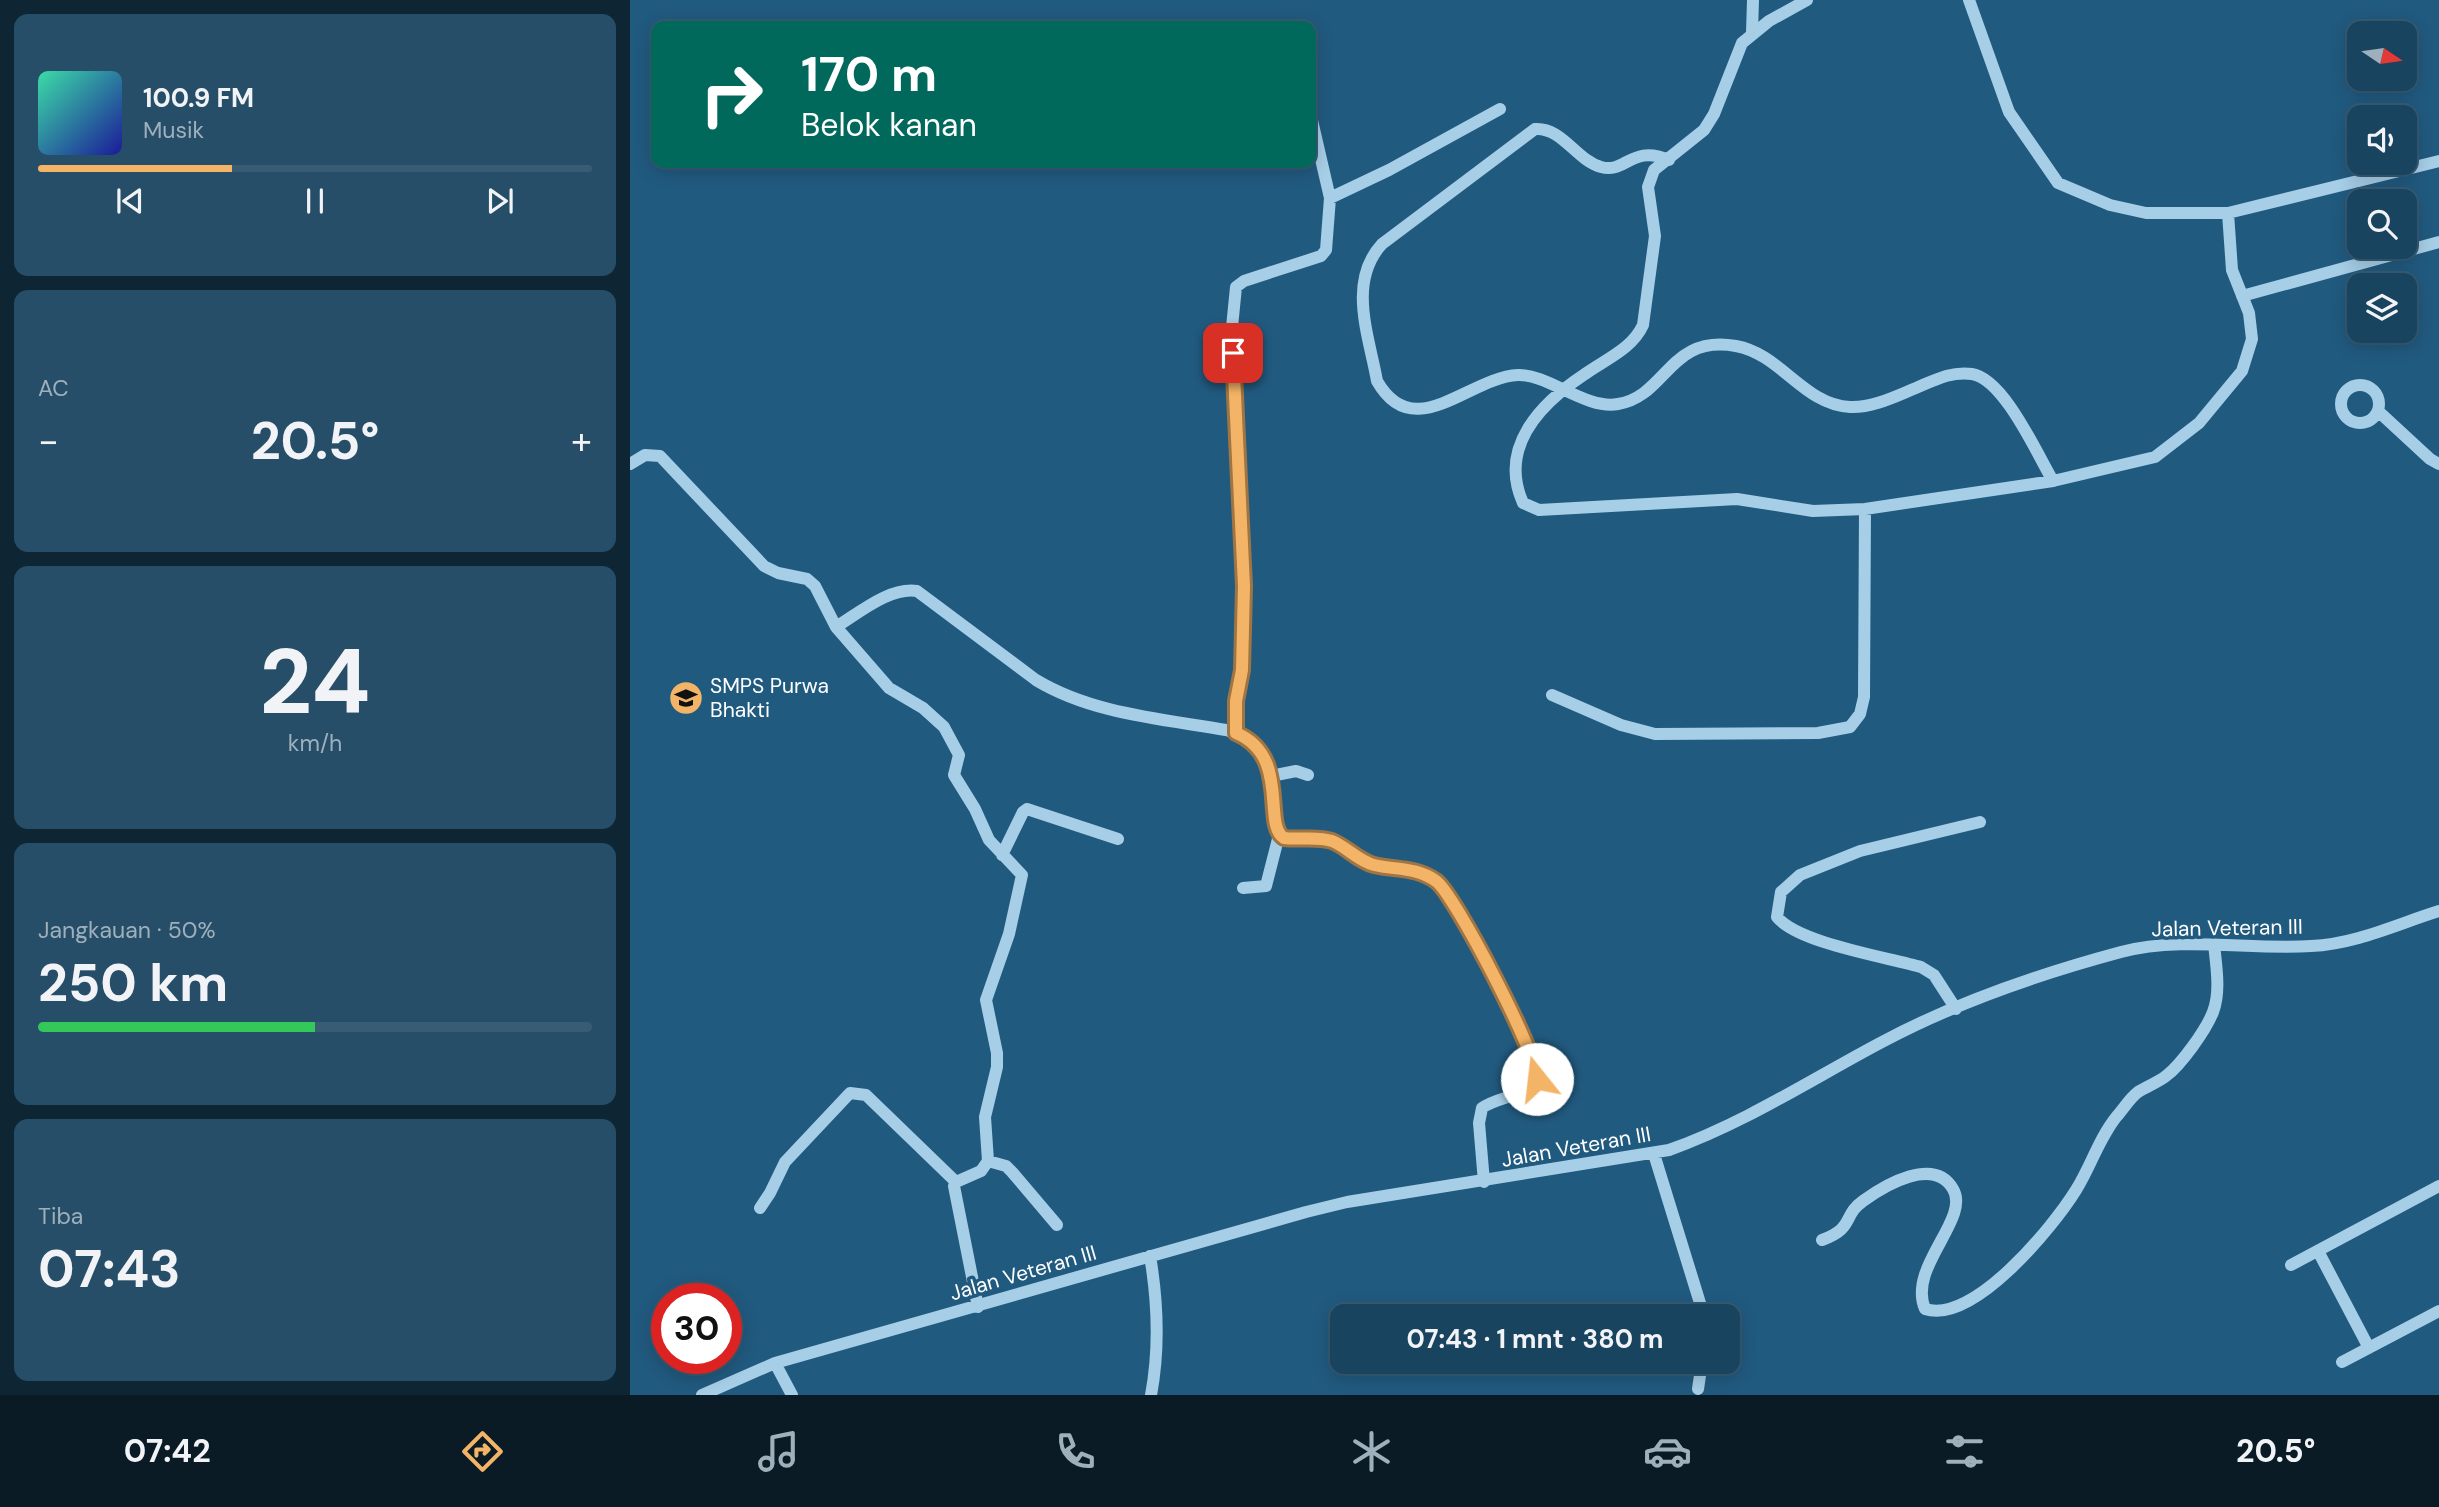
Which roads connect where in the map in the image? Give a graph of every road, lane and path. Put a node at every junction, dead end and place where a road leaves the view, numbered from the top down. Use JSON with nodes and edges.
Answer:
{"nodes":[{"id":1,"x":1753,"y":0,"type":"edge"},
{"id":2,"x":1807,"y":0,"type":"edge"},
{"id":3,"x":1969,"y":0,"type":"edge"},
{"id":4,"x":1752,"y":33,"type":"junction"},
{"id":5,"x":1500,"y":109,"type":"dead end"},
{"id":6,"x":1316,"y":138,"type":"edge"},
{"id":7,"x":1669,"y":160,"type":"junction"},
{"id":8,"x":2439,"y":161,"type":"edge"},
{"id":9,"x":1330,"y":198,"type":"junction"},
{"id":10,"x":2228,"y":213,"type":"junction"},
{"id":11,"x":2439,"y":242,"type":"edge"},
{"id":12,"x":2242,"y":296,"type":"junction"},
{"id":13,"x":1561,"y":390,"type":"junction"},
{"id":14,"x":2378,"y":411,"type":"dead end"},
{"id":15,"x":630,"y":464,"type":"edge"},
{"id":16,"x":2439,"y":464,"type":"edge"},
{"id":17,"x":2053,"y":481,"type":"junction"},
{"id":18,"x":1866,"y":509,"type":"junction"},
{"id":19,"x":836,"y":626,"type":"junction"},
{"id":20,"x":1552,"y":695,"type":"dead end"},
{"id":21,"x":1236,"y":733,"type":"junction"},
{"id":22,"x":1308,"y":775,"type":"dead end"},
{"id":23,"x":1271,"y":776,"type":"junction"},
{"id":24,"x":1980,"y":822,"type":"dead end"},
{"id":25,"x":1279,"y":835,"type":"junction"},
{"id":26,"x":1118,"y":839,"type":"dead end"},
{"id":27,"x":1002,"y":855,"type":"junction"},
{"id":28,"x":1242,"y":888,"type":"dead end"},
{"id":29,"x":2439,"y":911,"type":"edge"},
{"id":30,"x":2214,"y":944,"type":"junction"},
{"id":31,"x":1956,"y":1009,"type":"junction"},
{"id":32,"x":1654,"y":1154,"type":"junction"},
{"id":33,"x":988,"y":1161,"type":"junction"},
{"id":34,"x":956,"y":1182,"type":"junction"},
{"id":35,"x":1484,"y":1182,"type":"junction"},
{"id":36,"x":2439,"y":1186,"type":"edge"},
{"id":37,"x":760,"y":1208,"type":"dead end"},
{"id":38,"x":1057,"y":1225,"type":"dead end"},
{"id":39,"x":1822,"y":1240,"type":"dead end"},
{"id":40,"x":2319,"y":1251,"type":"junction"},
{"id":41,"x":1150,"y":1256,"type":"junction"},
{"id":42,"x":2291,"y":1265,"type":"dead end"},
{"id":43,"x":1700,"y":1304,"type":"edge"},
{"id":44,"x":978,"y":1307,"type":"junction"},
{"id":45,"x":2439,"y":1311,"type":"edge"},
{"id":46,"x":2369,"y":1348,"type":"junction"},
{"id":47,"x":2342,"y":1362,"type":"dead end"},
{"id":48,"x":775,"y":1363,"type":"junction"},
{"id":49,"x":1700,"y":1374,"type":"edge"},
{"id":50,"x":1698,"y":1389,"type":"dead end"},
{"id":51,"x":702,"y":1395,"type":"edge"},
{"id":52,"x":792,"y":1395,"type":"edge"},
{"id":53,"x":1151,"y":1395,"type":"edge"}],
"edges":[{"from":1,"to":4,"type":"street"},
{"from":2,"to":4,"type":"street"},
{"from":3,"to":10,"type":"street"},
{"from":4,"to":7,"type":"street"},
{"from":5,"to":9,"type":"street"},
{"from":6,"to":9,"type":"street"},
{"from":7,"to":13,"type":"street"},
{"from":7,"to":13,"type":"street"},
{"from":8,"to":10,"type":"street"},
{"from":9,"to":21,"type":"street"},
{"from":10,"to":12,"type":"street"},
{"from":11,"to":12,"type":"street"},
{"from":12,"to":17,"type":"street"},
{"from":13,"to":17,"type":"street"},
{"from":13,"to":18,"type":"street"},
{"from":14,"to":16,"type":"street"},
{"from":15,"to":19,"type":"street"},
{"from":17,"to":18,"type":"street"},
{"from":18,"to":20,"type":"street"},
{"from":19,"to":21,"type":"street"},
{"from":19,"to":27,"type":"street"},
{"from":21,"to":23,"type":"street"},
{"from":22,"to":23,"type":"street"},
{"from":23,"to":25,"type":"street"},
{"from":24,"to":31,"type":"street"},
{"from":25,"to":28,"type":"street"},
{"from":25,"to":35,"type":"street"},
{"from":26,"to":27,"type":"street"},
{"from":27,"to":33,"type":"street"},
{"from":29,"to":30,"type":"street","name":"Jalan Veteran III"},
{"from":30,"to":31,"type":"street","name":"Jalan Veteran III"},
{"from":30,"to":39,"type":"street"},
{"from":31,"to":32,"type":"street","name":"Jalan Veteran III"},
{"from":32,"to":35,"type":"street","name":"Jalan Veteran III"},
{"from":32,"to":43,"type":"street"},
{"from":33,"to":34,"type":"street"},
{"from":33,"to":38,"type":"street"},
{"from":34,"to":37,"type":"street"},
{"from":34,"to":44,"type":"street"},
{"from":35,"to":41,"type":"street","name":"Jalan Veteran III"},
{"from":36,"to":40,"type":"street"},
{"from":40,"to":42,"type":"street"},
{"from":40,"to":46,"type":"street"},
{"from":41,"to":44,"type":"street","name":"Jalan Veteran III"},
{"from":41,"to":53,"type":"street"},
{"from":44,"to":48,"type":"street","name":"Jalan Veteran III"},
{"from":45,"to":46,"type":"street"},
{"from":46,"to":47,"type":"street"},
{"from":48,"to":51,"type":"street","name":"Jalan Veteran III"},
{"from":48,"to":52,"type":"street"},
{"from":49,"to":50,"type":"street"}]}
